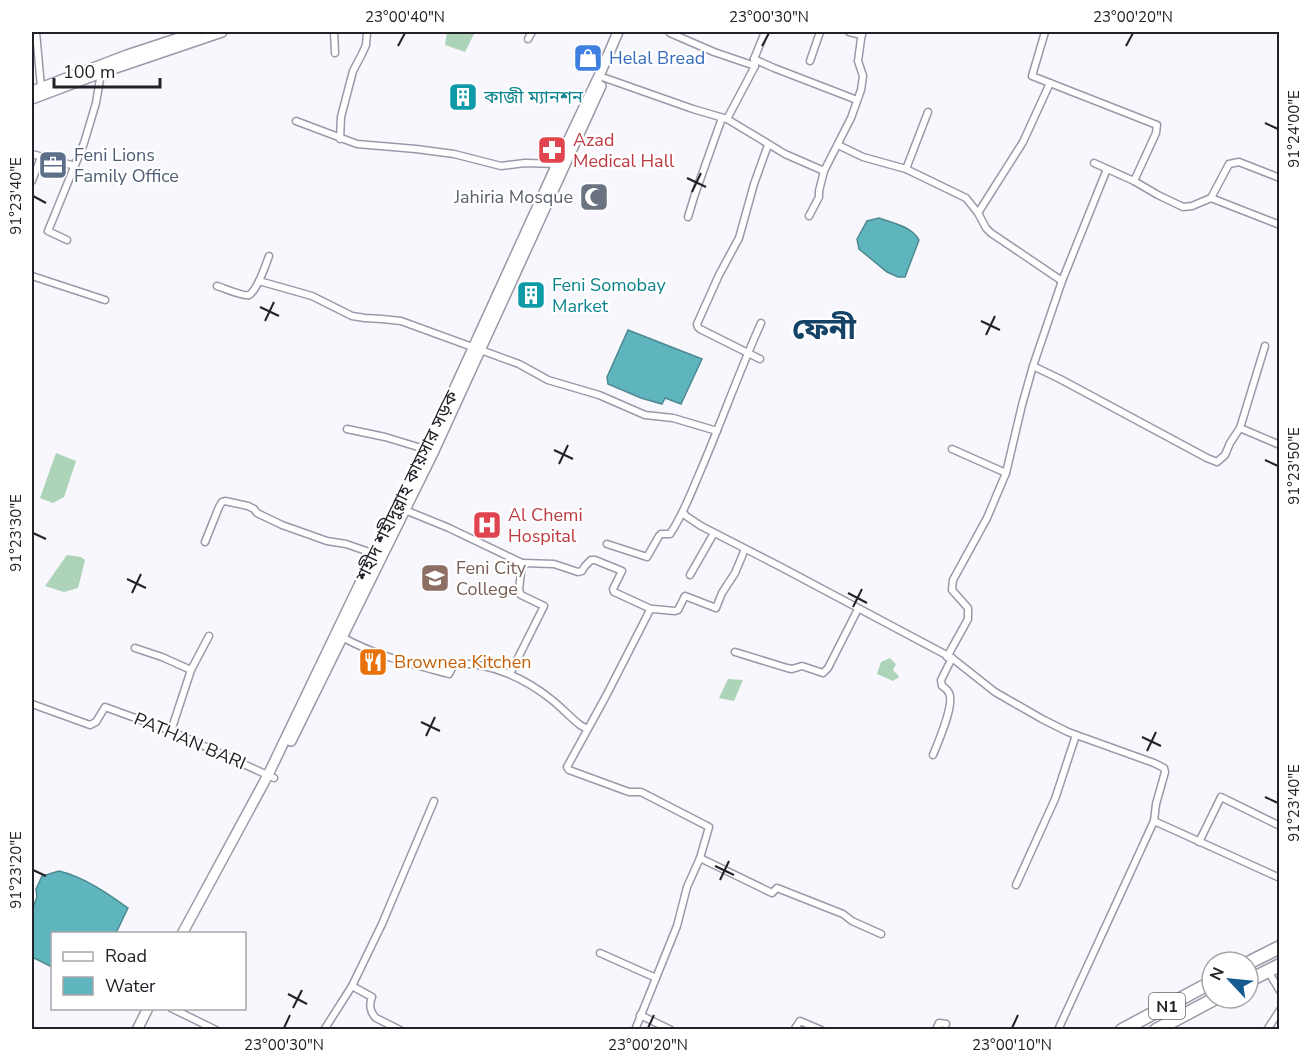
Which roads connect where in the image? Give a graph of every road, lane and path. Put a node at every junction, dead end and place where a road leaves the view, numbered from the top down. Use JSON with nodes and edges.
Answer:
{"nodes":[{"id":1,"x":36,"y":32,"type":"edge"},
{"id":2,"x":197,"y":32,"type":"edge"},
{"id":3,"x":222,"y":32,"type":"edge"},
{"id":4,"x":334,"y":32,"type":"edge"},
{"id":5,"x":367,"y":32,"type":"edge"},
{"id":6,"x":531,"y":32,"type":"edge"},
{"id":7,"x":618,"y":32,"type":"edge"},
{"id":8,"x":624,"y":32,"type":"edge"},
{"id":9,"x":765,"y":32,"type":"edge"},
{"id":10,"x":820,"y":32,"type":"edge"},
{"id":11,"x":849,"y":32,"type":"edge"},
{"id":12,"x":1045,"y":32,"type":"edge"},
{"id":13,"x":670,"y":33,"type":"dead end"},
{"id":14,"x":862,"y":33,"type":"edge"},
{"id":15,"x":180,"y":39,"type":"edge"},
{"id":16,"x":528,"y":39,"type":"dead end"},
{"id":17,"x":335,"y":52,"type":"dead end"},
{"id":18,"x":810,"y":61,"type":"dead end"},
{"id":19,"x":755,"y":62,"type":"junction"},
{"id":20,"x":101,"y":73,"type":"junction"},
{"id":21,"x":605,"y":78,"type":"junction"},
{"id":22,"x":1050,"y":83,"type":"junction"},
{"id":23,"x":36,"y":89,"type":"edge"},
{"id":24,"x":32,"y":99,"type":"edge"},
{"id":25,"x":857,"y":100,"type":"junction"},
{"id":26,"x":928,"y":112,"type":"dead end"},
{"id":27,"x":725,"y":118,"type":"junction"},
{"id":28,"x":296,"y":121,"type":"dead end"},
{"id":29,"x":340,"y":139,"type":"junction"},
{"id":30,"x":768,"y":145,"type":"junction"},
{"id":31,"x":838,"y":145,"type":"junction"},
{"id":32,"x":32,"y":154,"type":"edge"},
{"id":33,"x":41,"y":157,"type":"junction"},
{"id":34,"x":1094,"y":163,"type":"dead end"},
{"id":35,"x":561,"y":164,"type":"junction"},
{"id":36,"x":75,"y":166,"type":"junction"},
{"id":37,"x":906,"y":169,"type":"junction"},
{"id":38,"x":1107,"y":169,"type":"junction"},
{"id":39,"x":824,"y":171,"type":"junction"},
{"id":40,"x":1280,"y":178,"type":"edge"},
{"id":41,"x":32,"y":181,"type":"edge"},
{"id":42,"x":1134,"y":181,"type":"junction"},
{"id":43,"x":1210,"y":198,"type":"junction"},
{"id":44,"x":978,"y":213,"type":"junction"},
{"id":45,"x":809,"y":216,"type":"dead end"},
{"id":46,"x":688,"y":218,"type":"dead end"},
{"id":47,"x":1280,"y":225,"type":"edge"},
{"id":48,"x":67,"y":240,"type":"dead end"},
{"id":49,"x":269,"y":256,"type":"dead end"},
{"id":50,"x":32,"y":276,"type":"edge"},
{"id":51,"x":259,"y":281,"type":"junction"},
{"id":52,"x":1062,"y":281,"type":"junction"},
{"id":53,"x":217,"y":286,"type":"dead end"},
{"id":54,"x":105,"y":300,"type":"dead end"},
{"id":55,"x":761,"y":323,"type":"dead end"},
{"id":56,"x":1264,"y":346,"type":"dead end"},
{"id":57,"x":477,"y":349,"type":"junction"},
{"id":58,"x":748,"y":353,"type":"junction"},
{"id":59,"x":760,"y":359,"type":"dead end"},
{"id":60,"x":1033,"y":366,"type":"junction"},
{"id":61,"x":1240,"y":428,"type":"junction"},
{"id":62,"x":347,"y":429,"type":"dead end"},
{"id":63,"x":717,"y":431,"type":"junction"},
{"id":64,"x":1280,"y":445,"type":"edge"},
{"id":65,"x":952,"y":449,"type":"dead end"},
{"id":66,"x":431,"y":450,"type":"junction"},
{"id":67,"x":1006,"y":473,"type":"junction"},
{"id":68,"x":405,"y":510,"type":"junction"},
{"id":69,"x":683,"y":512,"type":"junction"},
{"id":70,"x":714,"y":533,"type":"junction"},
{"id":71,"x":205,"y":542,"type":"dead end"},
{"id":72,"x":607,"y":544,"type":"dead end"},
{"id":73,"x":745,"y":549,"type":"junction"},
{"id":74,"x":378,"y":555,"type":"junction"},
{"id":75,"x":522,"y":563,"type":"junction"},
{"id":76,"x":690,"y":575,"type":"dead end"},
{"id":77,"x":651,"y":609,"type":"junction"},
{"id":78,"x":858,"y":609,"type":"junction"},
{"id":79,"x":209,"y":636,"type":"dead end"},
{"id":80,"x":342,"y":637,"type":"junction"},
{"id":81,"x":135,"y":648,"type":"dead end"},
{"id":82,"x":735,"y":652,"type":"dead end"},
{"id":83,"x":949,"y":658,"type":"junction"},
{"id":84,"x":191,"y":670,"type":"junction"},
{"id":85,"x":510,"y":674,"type":"junction"},
{"id":86,"x":32,"y":705,"type":"edge"},
{"id":87,"x":587,"y":729,"type":"junction"},
{"id":88,"x":171,"y":731,"type":"junction"},
{"id":89,"x":1076,"y":735,"type":"junction"},
{"id":90,"x":933,"y":755,"type":"dead end"},
{"id":91,"x":271,"y":777,"type":"junction"},
{"id":92,"x":434,"y":801,"type":"dead end"},
{"id":93,"x":1154,"y":822,"type":"junction"},
{"id":94,"x":1280,"y":826,"type":"edge"},
{"id":95,"x":1198,"y":842,"type":"junction"},
{"id":96,"x":700,"y":858,"type":"junction"},
{"id":97,"x":1280,"y":878,"type":"edge"},
{"id":98,"x":1016,"y":885,"type":"dead end"},
{"id":99,"x":183,"y":932,"type":"edge"},
{"id":100,"x":190,"y":932,"type":"edge"},
{"id":101,"x":880,"y":934,"type":"dead end"},
{"id":102,"x":1280,"y":947,"type":"edge"},
{"id":103,"x":600,"y":953,"type":"dead end"},
{"id":104,"x":1260,"y":957,"type":"edge"},
{"id":105,"x":1274,"y":968,"type":"edge"},
{"id":106,"x":1260,"y":975,"type":"edge"},
{"id":107,"x":656,"y":978,"type":"junction"},
{"id":108,"x":352,"y":986,"type":"junction"},
{"id":109,"x":1200,"y":988,"type":"edge"},
{"id":110,"x":1280,"y":991,"type":"edge"},
{"id":111,"x":1200,"y":1006,"type":"edge"},
{"id":112,"x":140,"y":1010,"type":"edge"},
{"id":113,"x":147,"y":1010,"type":"edge"},
{"id":114,"x":175,"y":1010,"type":"edge"},
{"id":115,"x":1280,"y":1010,"type":"edge"},
{"id":116,"x":640,"y":1015,"type":"junction"},
{"id":117,"x":946,"y":1024,"type":"dead end"},
{"id":118,"x":130,"y":1029,"type":"edge"},
{"id":119,"x":137,"y":1029,"type":"edge"},
{"id":120,"x":216,"y":1029,"type":"edge"},
{"id":121,"x":324,"y":1029,"type":"edge"},
{"id":122,"x":400,"y":1029,"type":"edge"},
{"id":123,"x":635,"y":1029,"type":"edge"},
{"id":124,"x":671,"y":1029,"type":"edge"},
{"id":125,"x":794,"y":1029,"type":"edge"},
{"id":126,"x":820,"y":1029,"type":"edge"},
{"id":127,"x":936,"y":1029,"type":"edge"},
{"id":128,"x":1058,"y":1029,"type":"edge"},
{"id":129,"x":1122,"y":1029,"type":"edge"},
{"id":130,"x":1156,"y":1029,"type":"edge"},
{"id":131,"x":1268,"y":1029,"type":"edge"}],
"edges":[{"from":1,"to":23,"type":"street"},
{"from":2,"to":15,"type":"main road"},
{"from":3,"to":15,"type":"main road"},
{"from":4,"to":17,"type":"street"},
{"from":5,"to":29,"type":"street"},
{"from":6,"to":16,"type":"street"},
{"from":7,"to":35,"type":"main road","name":"শহীদ শহীদুল্লাহ কায়সার সড়ক"},
{"from":8,"to":21,"type":"main road","name":"শহীদ শহীদুল্লাহ কায়সার সড়ক"},
{"from":9,"to":19,"type":"street"},
{"from":10,"to":18,"type":"street"},
{"from":11,"to":14,"type":"street"},
{"from":12,"to":22,"type":"street"},
{"from":13,"to":19,"type":"street"},
{"from":14,"to":25,"type":"street"},
{"from":15,"to":20,"type":"main road"},
{"from":15,"to":23,"type":"main road"},
{"from":19,"to":25,"type":"street"},
{"from":19,"to":27,"type":"street"},
{"from":20,"to":24,"type":"main road"},
{"from":20,"to":36,"type":"street"},
{"from":21,"to":27,"type":"street"},
{"from":21,"to":35,"type":"main road","name":"শহীদ শহীদুল্লাহ কায়সার সড়ক"},
{"from":22,"to":42,"type":"street"},
{"from":22,"to":44,"type":"street"},
{"from":25,"to":31,"type":"street"},
{"from":26,"to":37,"type":"street"},
{"from":27,"to":30,"type":"street"},
{"from":27,"to":46,"type":"street"},
{"from":28,"to":29,"type":"street"},
{"from":29,"to":35,"type":"street"},
{"from":30,"to":39,"type":"street"},
{"from":30,"to":58,"type":"street"},
{"from":31,"to":37,"type":"street"},
{"from":31,"to":39,"type":"street"},
{"from":32,"to":33,"type":"street"},
{"from":33,"to":36,"type":"street"},
{"from":33,"to":41,"type":"street"},
{"from":34,"to":38,"type":"street"},
{"from":35,"to":57,"type":"main road","name":"শহীদ শহীদুল্লাহ কায়সার সড়ক"},
{"from":36,"to":48,"type":"street"},
{"from":37,"to":44,"type":"street"},
{"from":38,"to":42,"type":"street"},
{"from":38,"to":52,"type":"street"},
{"from":39,"to":45,"type":"street"},
{"from":40,"to":43,"type":"street"},
{"from":42,"to":43,"type":"street"},
{"from":43,"to":47,"type":"street"},
{"from":44,"to":52,"type":"street"},
{"from":49,"to":51,"type":"street"},
{"from":50,"to":54,"type":"street"},
{"from":51,"to":53,"type":"street"},
{"from":51,"to":57,"type":"street"},
{"from":52,"to":60,"type":"street"},
{"from":55,"to":58,"type":"street"},
{"from":56,"to":61,"type":"street"},
{"from":57,"to":63,"type":"street"},
{"from":57,"to":66,"type":"main road","name":"শহীদ শহীদুল্লাহ কায়সার সড়ক"},
{"from":58,"to":59,"type":"street"},
{"from":58,"to":63,"type":"street"},
{"from":60,"to":61,"type":"street"},
{"from":60,"to":67,"type":"street"},
{"from":61,"to":64,"type":"street"},
{"from":62,"to":66,"type":"street"},
{"from":63,"to":69,"type":"street"},
{"from":65,"to":67,"type":"street"},
{"from":66,"to":68,"type":"main road","name":"শহীদ শহীদুল্লাহ কায়সার সড়ক"},
{"from":66,"to":74,"type":"main road","name":"শহীদ শহীদুল্লাহ কায়সার সড়ক"},
{"from":67,"to":83,"type":"street"},
{"from":68,"to":74,"type":"main road","name":"শহীদ শহীদুল্লাহ কায়সার সড়ক"},
{"from":68,"to":75,"type":"street"},
{"from":69,"to":70,"type":"street"},
{"from":69,"to":72,"type":"street"},
{"from":70,"to":73,"type":"street"},
{"from":70,"to":76,"type":"street"},
{"from":71,"to":74,"type":"street"},
{"from":73,"to":77,"type":"street"},
{"from":73,"to":78,"type":"street"},
{"from":74,"to":80,"type":"main road","name":"শহীদ শহীদুল্লাহ কায়সার সড়ক"},
{"from":74,"to":91,"type":"main road","name":"শহীদ শহীদুল্লাহ কায়সার সড়ক"},
{"from":75,"to":77,"type":"street"},
{"from":75,"to":85,"type":"street"},
{"from":77,"to":87,"type":"street"},
{"from":78,"to":82,"type":"street"},
{"from":78,"to":83,"type":"street"},
{"from":79,"to":84,"type":"street"},
{"from":80,"to":85,"type":"street"},
{"from":80,"to":91,"type":"main road","name":"শহীদ শহীদুল্লাহ কায়সার সড়ক"},
{"from":81,"to":84,"type":"street"},
{"from":83,"to":89,"type":"street"},
{"from":83,"to":90,"type":"street"},
{"from":84,"to":88,"type":"street"},
{"from":85,"to":87,"type":"street"},
{"from":86,"to":88,"type":"street","name":"PATHAN BARI"},
{"from":87,"to":96,"type":"street"},
{"from":88,"to":91,"type":"street","name":"PATHAN BARI"},
{"from":89,"to":93,"type":"street"},
{"from":89,"to":98,"type":"street"},
{"from":91,"to":99,"type":"main road","name":"শহীদ শহীদুল্লাহ কায়সার সড়ক"},
{"from":91,"to":100,"type":"main road","name":"শহীদ শহীদুল্লাহ কায়সার সড়ক"},
{"from":92,"to":108,"type":"street"},
{"from":93,"to":95,"type":"street"},
{"from":93,"to":128,"type":"street"},
{"from":94,"to":95,"type":"street"},
{"from":95,"to":97,"type":"street"},
{"from":96,"to":101,"type":"street"},
{"from":96,"to":107,"type":"street"},
{"from":102,"to":104,"type":"highway"},
{"from":103,"to":107,"type":"street"},
{"from":105,"to":106,"type":"highway"},
{"from":105,"to":110,"type":"street"},
{"from":107,"to":116,"type":"street"},
{"from":108,"to":121,"type":"street"},
{"from":108,"to":122,"type":"street"},
{"from":109,"to":129,"type":"highway","number":"N1"},
{"from":111,"to":130,"type":"highway","number":"N1"},
{"from":112,"to":118,"type":"main road"},
{"from":113,"to":119,"type":"main road"},
{"from":114,"to":120,"type":"street"},
{"from":115,"to":131,"type":"street"},
{"from":116,"to":123,"type":"street"},
{"from":116,"to":124,"type":"street"},
{"from":117,"to":127,"type":"street"},
{"from":125,"to":126,"type":"street"}]}
